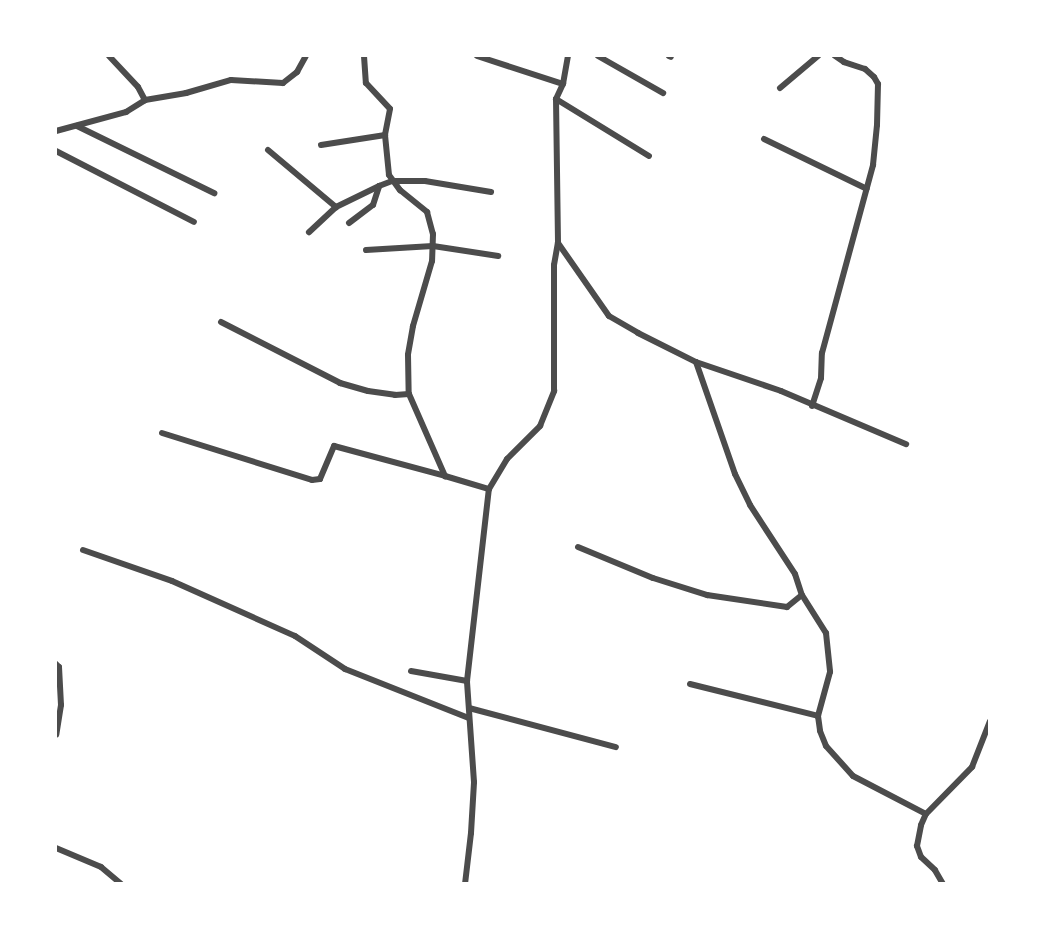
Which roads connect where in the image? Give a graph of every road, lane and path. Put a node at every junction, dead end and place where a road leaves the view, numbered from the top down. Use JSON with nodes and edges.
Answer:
{"nodes":[{"id":1,"x":109,"y":56,"type":"edge"},
{"id":2,"x":306,"y":56,"type":"edge"},
{"id":3,"x":364,"y":56,"type":"edge"},
{"id":4,"x":477,"y":56,"type":"edge"},
{"id":5,"x":568,"y":56,"type":"edge"},
{"id":6,"x":598,"y":56,"type":"edge"},
{"id":7,"x":818,"y":56,"type":"edge"},
{"id":8,"x":835,"y":56,"type":"edge"},
{"id":9,"x":563,"y":84,"type":"junction"},
{"id":10,"x":780,"y":88,"type":"dead end"},
{"id":11,"x":663,"y":93,"type":"dead end"},
{"id":12,"x":556,"y":99,"type":"junction"},
{"id":13,"x":145,"y":100,"type":"junction"},
{"id":14,"x":76,"y":126,"type":"junction"},
{"id":15,"x":56,"y":131,"type":"edge"},
{"id":16,"x":385,"y":135,"type":"junction"},
{"id":17,"x":764,"y":139,"type":"dead end"},
{"id":18,"x":321,"y":145,"type":"dead end"},
{"id":19,"x":268,"y":150,"type":"dead end"},
{"id":20,"x":56,"y":151,"type":"edge"},
{"id":21,"x":649,"y":156,"type":"dead end"},
{"id":22,"x":392,"y":182,"type":"junction"},
{"id":23,"x":379,"y":186,"type":"junction"},
{"id":24,"x":867,"y":189,"type":"junction"},
{"id":25,"x":491,"y":192,"type":"dead end"},
{"id":26,"x":214,"y":193,"type":"dead end"},
{"id":27,"x":336,"y":207,"type":"junction"},
{"id":28,"x":194,"y":222,"type":"dead end"},
{"id":29,"x":349,"y":223,"type":"dead end"},
{"id":30,"x":309,"y":232,"type":"dead end"},
{"id":31,"x":558,"y":242,"type":"junction"},
{"id":32,"x":433,"y":246,"type":"junction"},
{"id":33,"x":366,"y":250,"type":"dead end"},
{"id":34,"x":498,"y":256,"type":"dead end"},
{"id":35,"x":221,"y":322,"type":"dead end"},
{"id":36,"x":696,"y":362,"type":"junction"},
{"id":37,"x":409,"y":394,"type":"junction"},
{"id":38,"x":812,"y":406,"type":"junction"},
{"id":39,"x":162,"y":433,"type":"dead end"},
{"id":40,"x":906,"y":444,"type":"dead end"},
{"id":41,"x":445,"y":476,"type":"junction"},
{"id":42,"x":489,"y":489,"type":"junction"},
{"id":43,"x":578,"y":547,"type":"dead end"},
{"id":44,"x":83,"y":550,"type":"dead end"},
{"id":45,"x":802,"y":595,"type":"junction"},
{"id":46,"x":56,"y":664,"type":"edge"},
{"id":47,"x":411,"y":671,"type":"dead end"},
{"id":48,"x":467,"y":681,"type":"junction"},
{"id":49,"x":690,"y":684,"type":"dead end"},
{"id":50,"x":469,"y":708,"type":"junction"},
{"id":51,"x":818,"y":716,"type":"junction"},
{"id":52,"x":469,"y":718,"type":"junction"},
{"id":53,"x":990,"y":721,"type":"edge"},
{"id":54,"x":56,"y":735,"type":"edge"},
{"id":55,"x":616,"y":747,"type":"dead end"},
{"id":56,"x":926,"y":814,"type":"junction"},
{"id":57,"x":56,"y":848,"type":"edge"},
{"id":58,"x":121,"y":884,"type":"edge"},
{"id":59,"x":465,"y":884,"type":"edge"},
{"id":60,"x":943,"y":884,"type":"edge"}],
"edges":[{"from":1,"to":13,"type":"street"},
{"from":2,"to":13,"type":"street"},
{"from":3,"to":16,"type":"street"},
{"from":4,"to":9,"type":"street"},
{"from":5,"to":9,"type":"street"},
{"from":6,"to":11,"type":"street"},
{"from":7,"to":10,"type":"street"},
{"from":8,"to":24,"type":"street"},
{"from":9,"to":12,"type":"street"},
{"from":12,"to":21,"type":"street"},
{"from":12,"to":31,"type":"street"},
{"from":13,"to":14,"type":"street"},
{"from":14,"to":15,"type":"street"},
{"from":14,"to":26,"type":"street"},
{"from":16,"to":18,"type":"street"},
{"from":16,"to":22,"type":"street"},
{"from":17,"to":24,"type":"street"},
{"from":19,"to":27,"type":"street"},
{"from":20,"to":28,"type":"street"},
{"from":22,"to":23,"type":"street"},
{"from":22,"to":25,"type":"street"},
{"from":22,"to":32,"type":"street"},
{"from":23,"to":27,"type":"street"},
{"from":23,"to":29,"type":"street"},
{"from":24,"to":38,"type":"street"},
{"from":27,"to":30,"type":"street"},
{"from":31,"to":36,"type":"street"},
{"from":31,"to":42,"type":"street"},
{"from":32,"to":33,"type":"street"},
{"from":32,"to":34,"type":"street"},
{"from":32,"to":37,"type":"street"},
{"from":35,"to":37,"type":"street"},
{"from":36,"to":38,"type":"street"},
{"from":36,"to":45,"type":"street"},
{"from":37,"to":41,"type":"street"},
{"from":38,"to":40,"type":"street"},
{"from":39,"to":41,"type":"street"},
{"from":41,"to":42,"type":"street"},
{"from":42,"to":48,"type":"street"},
{"from":43,"to":45,"type":"street"},
{"from":44,"to":52,"type":"street"},
{"from":45,"to":51,"type":"street"},
{"from":46,"to":54,"type":"street"},
{"from":47,"to":48,"type":"street"},
{"from":48,"to":50,"type":"street"},
{"from":49,"to":51,"type":"street"},
{"from":50,"to":52,"type":"street"},
{"from":50,"to":55,"type":"street"},
{"from":51,"to":56,"type":"street"},
{"from":52,"to":59,"type":"street"},
{"from":53,"to":56,"type":"street"},
{"from":56,"to":60,"type":"street"},
{"from":57,"to":58,"type":"street"}]}
